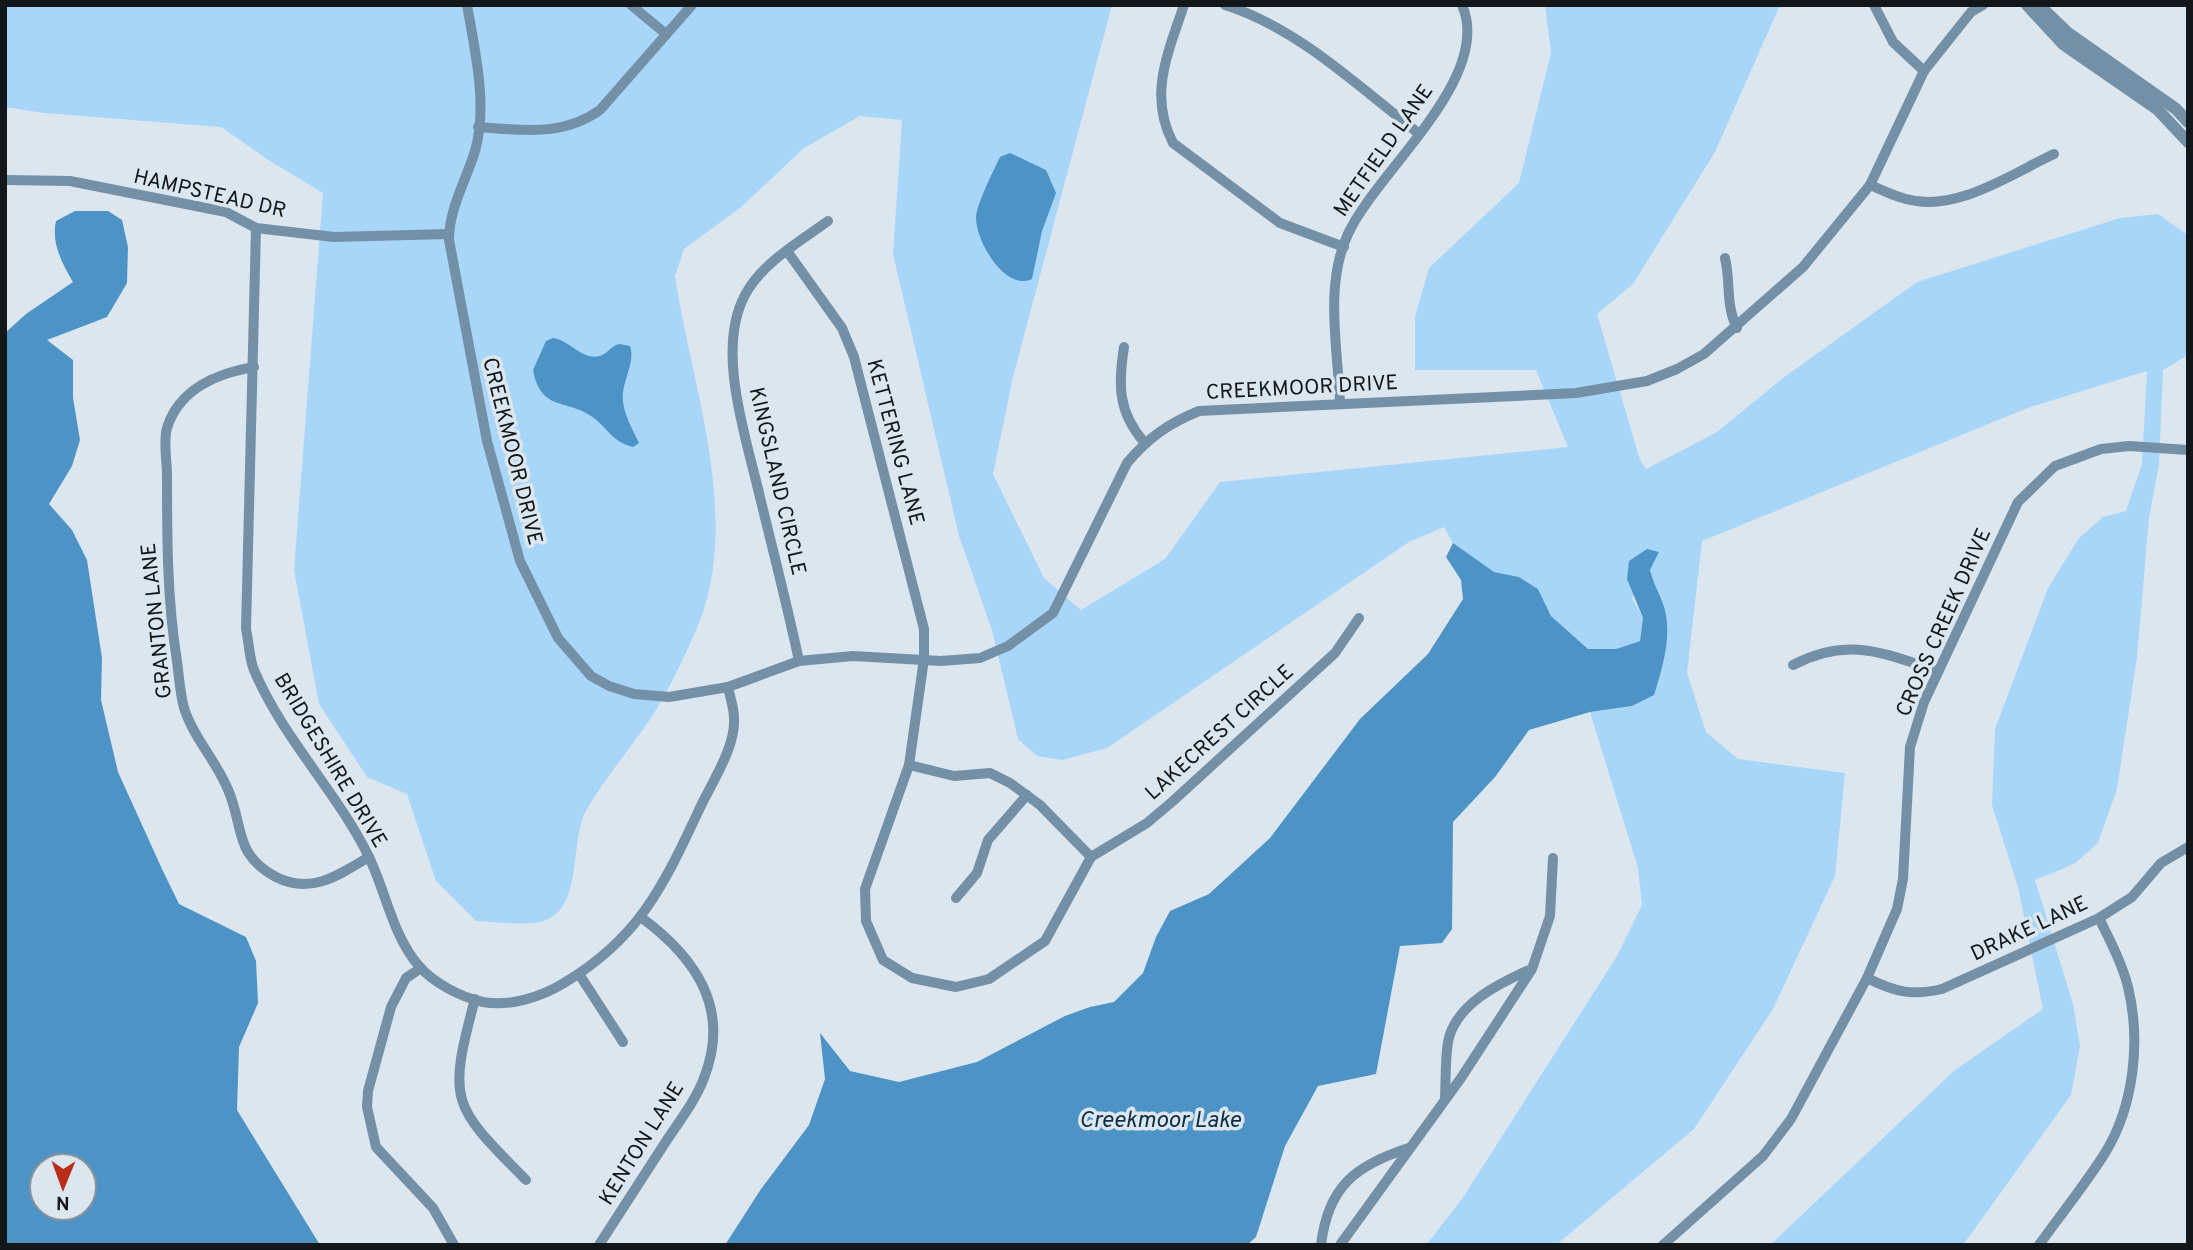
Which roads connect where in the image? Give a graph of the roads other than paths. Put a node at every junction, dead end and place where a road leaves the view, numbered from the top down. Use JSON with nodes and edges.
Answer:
{"nodes":[{"id":1,"x":467,"y":5,"type":"edge"},
{"id":2,"x":631,"y":5,"type":"edge"},
{"id":3,"x":692,"y":5,"type":"edge"},
{"id":4,"x":1184,"y":5,"type":"edge"},
{"id":5,"x":1225,"y":5,"type":"edge"},
{"id":6,"x":1462,"y":5,"type":"edge"},
{"id":7,"x":1874,"y":5,"type":"edge"},
{"id":8,"x":1983,"y":5,"type":"edge"},
{"id":9,"x":2027,"y":5,"type":"edge"},
{"id":10,"x":2039,"y":5,"type":"edge"},
{"id":11,"x":666,"y":34,"type":"junction"},
{"id":12,"x":1924,"y":71,"type":"junction"},
{"id":13,"x":2188,"y":122,"type":"edge"},
{"id":14,"x":478,"y":127,"type":"junction"},
{"id":15,"x":1418,"y":133,"type":"junction"},
{"id":16,"x":2188,"y":142,"type":"edge"},
{"id":17,"x":2054,"y":154,"type":"dead end"},
{"id":18,"x":5,"y":180,"type":"edge"},
{"id":19,"x":1870,"y":185,"type":"junction"},
{"id":20,"x":828,"y":221,"type":"dead end"},
{"id":21,"x":256,"y":228,"type":"junction"},
{"id":22,"x":449,"y":234,"type":"junction"},
{"id":23,"x":1344,"y":247,"type":"junction"},
{"id":24,"x":787,"y":251,"type":"junction"},
{"id":25,"x":1725,"y":258,"type":"dead end"},
{"id":26,"x":1737,"y":328,"type":"junction"},
{"id":27,"x":1124,"y":347,"type":"dead end"},
{"id":28,"x":254,"y":367,"type":"junction"},
{"id":29,"x":1340,"y":403,"type":"junction"},
{"id":30,"x":1144,"y":442,"type":"junction"},
{"id":31,"x":2188,"y":450,"type":"edge"},
{"id":32,"x":1359,"y":618,"type":"dead end"},
{"id":33,"x":924,"y":659,"type":"junction"},
{"id":34,"x":799,"y":661,"type":"junction"},
{"id":35,"x":1793,"y":665,"type":"dead end"},
{"id":36,"x":1938,"y":671,"type":"junction"},
{"id":37,"x":728,"y":687,"type":"junction"},
{"id":38,"x":909,"y":765,"type":"junction"},
{"id":39,"x":1027,"y":795,"type":"junction"},
{"id":40,"x":2188,"y":847,"type":"edge"},
{"id":41,"x":369,"y":857,"type":"junction"},
{"id":42,"x":1091,"y":857,"type":"junction"},
{"id":43,"x":1553,"y":858,"type":"dead end"},
{"id":44,"x":956,"y":898,"type":"dead end"},
{"id":45,"x":642,"y":918,"type":"junction"},
{"id":46,"x":2099,"y":918,"type":"junction"},
{"id":47,"x":421,"y":968,"type":"junction"},
{"id":48,"x":1531,"y":969,"type":"junction"},
{"id":49,"x":579,"y":974,"type":"junction"},
{"id":50,"x":1867,"y":978,"type":"junction"},
{"id":51,"x":475,"y":999,"type":"junction"},
{"id":52,"x":623,"y":1042,"type":"dead end"},
{"id":53,"x":1445,"y":1097,"type":"junction"},
{"id":54,"x":1409,"y":1148,"type":"junction"},
{"id":55,"x":526,"y":1180,"type":"dead end"},
{"id":56,"x":454,"y":1245,"type":"edge"},
{"id":57,"x":599,"y":1245,"type":"edge"},
{"id":58,"x":1321,"y":1245,"type":"edge"},
{"id":59,"x":1340,"y":1245,"type":"edge"},
{"id":60,"x":1663,"y":1245,"type":"edge"},
{"id":61,"x":2039,"y":1245,"type":"edge"}],
"edges":[{"from":1,"to":14,"type":"street","name":"CREEKMOOR DRIVE"},
{"from":2,"to":11,"type":"street"},
{"from":3,"to":11,"type":"street"},
{"from":4,"to":23,"type":"street"},
{"from":5,"to":15,"type":"street"},
{"from":6,"to":15,"type":"street","name":"METFIELD LANE"},
{"from":7,"to":12,"type":"street"},
{"from":8,"to":12,"type":"street","name":"CREEKMOOR DRIVE"},
{"from":9,"to":16,"type":"street"},
{"from":10,"to":13,"type":"street"},
{"from":11,"to":14,"type":"street"},
{"from":12,"to":19,"type":"street","name":"CREEKMOOR DRIVE"},
{"from":14,"to":22,"type":"street","name":"CREEKMOOR DRIVE"},
{"from":15,"to":23,"type":"street","name":"METFIELD LANE"},
{"from":17,"to":19,"type":"street"},
{"from":18,"to":21,"type":"street","name":"HAMPSTEAD DR"},
{"from":19,"to":26,"type":"street","name":"CREEKMOOR DRIVE"},
{"from":20,"to":24,"type":"street","name":"KINGSLAND CIRCLE"},
{"from":21,"to":22,"type":"street","name":"HAMPSTEAD DR"},
{"from":21,"to":28,"type":"street","name":"BRIDGESHIRE DRIVE"},
{"from":22,"to":37,"type":"street","name":"CREEKMOOR DRIVE"},
{"from":23,"to":29,"type":"street","name":"METFIELD LANE"},
{"from":24,"to":33,"type":"street","name":"KETTERING LANE"},
{"from":24,"to":34,"type":"street","name":"KINGSLAND CIRCLE"},
{"from":25,"to":26,"type":"street"},
{"from":26,"to":29,"type":"street","name":"CREEKMOOR DRIVE"},
{"from":27,"to":30,"type":"street"},
{"from":28,"to":41,"type":"street","name":"BRIDGESHIRE DRIVE"},
{"from":28,"to":41,"type":"street","name":"GRANTON LANE"},
{"from":29,"to":30,"type":"street","name":"CREEKMOOR DRIVE"},
{"from":30,"to":33,"type":"street","name":"CREEKMOOR DRIVE"},
{"from":31,"to":36,"type":"street","name":"CROSS CREEK DRIVE"},
{"from":32,"to":42,"type":"street","name":"LAKECREST CIRCLE"},
{"from":33,"to":34,"type":"street","name":"CREEKMOOR DRIVE"},
{"from":33,"to":38,"type":"street"},
{"from":34,"to":37,"type":"street","name":"CREEKMOOR DRIVE"},
{"from":35,"to":36,"type":"street"},
{"from":36,"to":50,"type":"street","name":"CROSS CREEK DRIVE"},
{"from":37,"to":45,"type":"street","name":"BRIDGESHIRE DRIVE"},
{"from":38,"to":39,"type":"street"},
{"from":38,"to":42,"type":"street"},
{"from":39,"to":42,"type":"street"},
{"from":39,"to":44,"type":"street"},
{"from":40,"to":46,"type":"street","name":"DRAKE LANE"},
{"from":41,"to":47,"type":"street","name":"BRIDGESHIRE DRIVE"},
{"from":43,"to":48,"type":"street"},
{"from":45,"to":49,"type":"street","name":"BRIDGESHIRE DRIVE"},
{"from":45,"to":57,"type":"street","name":"KENTON LANE"},
{"from":46,"to":50,"type":"street","name":"DRAKE LANE"},
{"from":46,"to":61,"type":"street"},
{"from":47,"to":51,"type":"street","name":"BRIDGESHIRE DRIVE"},
{"from":47,"to":56,"type":"street"},
{"from":48,"to":53,"type":"street"},
{"from":48,"to":53,"type":"street"},
{"from":49,"to":51,"type":"street","name":"BRIDGESHIRE DRIVE"},
{"from":49,"to":52,"type":"street"},
{"from":50,"to":60,"type":"street","name":"CROSS CREEK DRIVE"},
{"from":51,"to":55,"type":"street"},
{"from":53,"to":54,"type":"street"},
{"from":54,"to":58,"type":"street"},
{"from":54,"to":59,"type":"street"}]}
